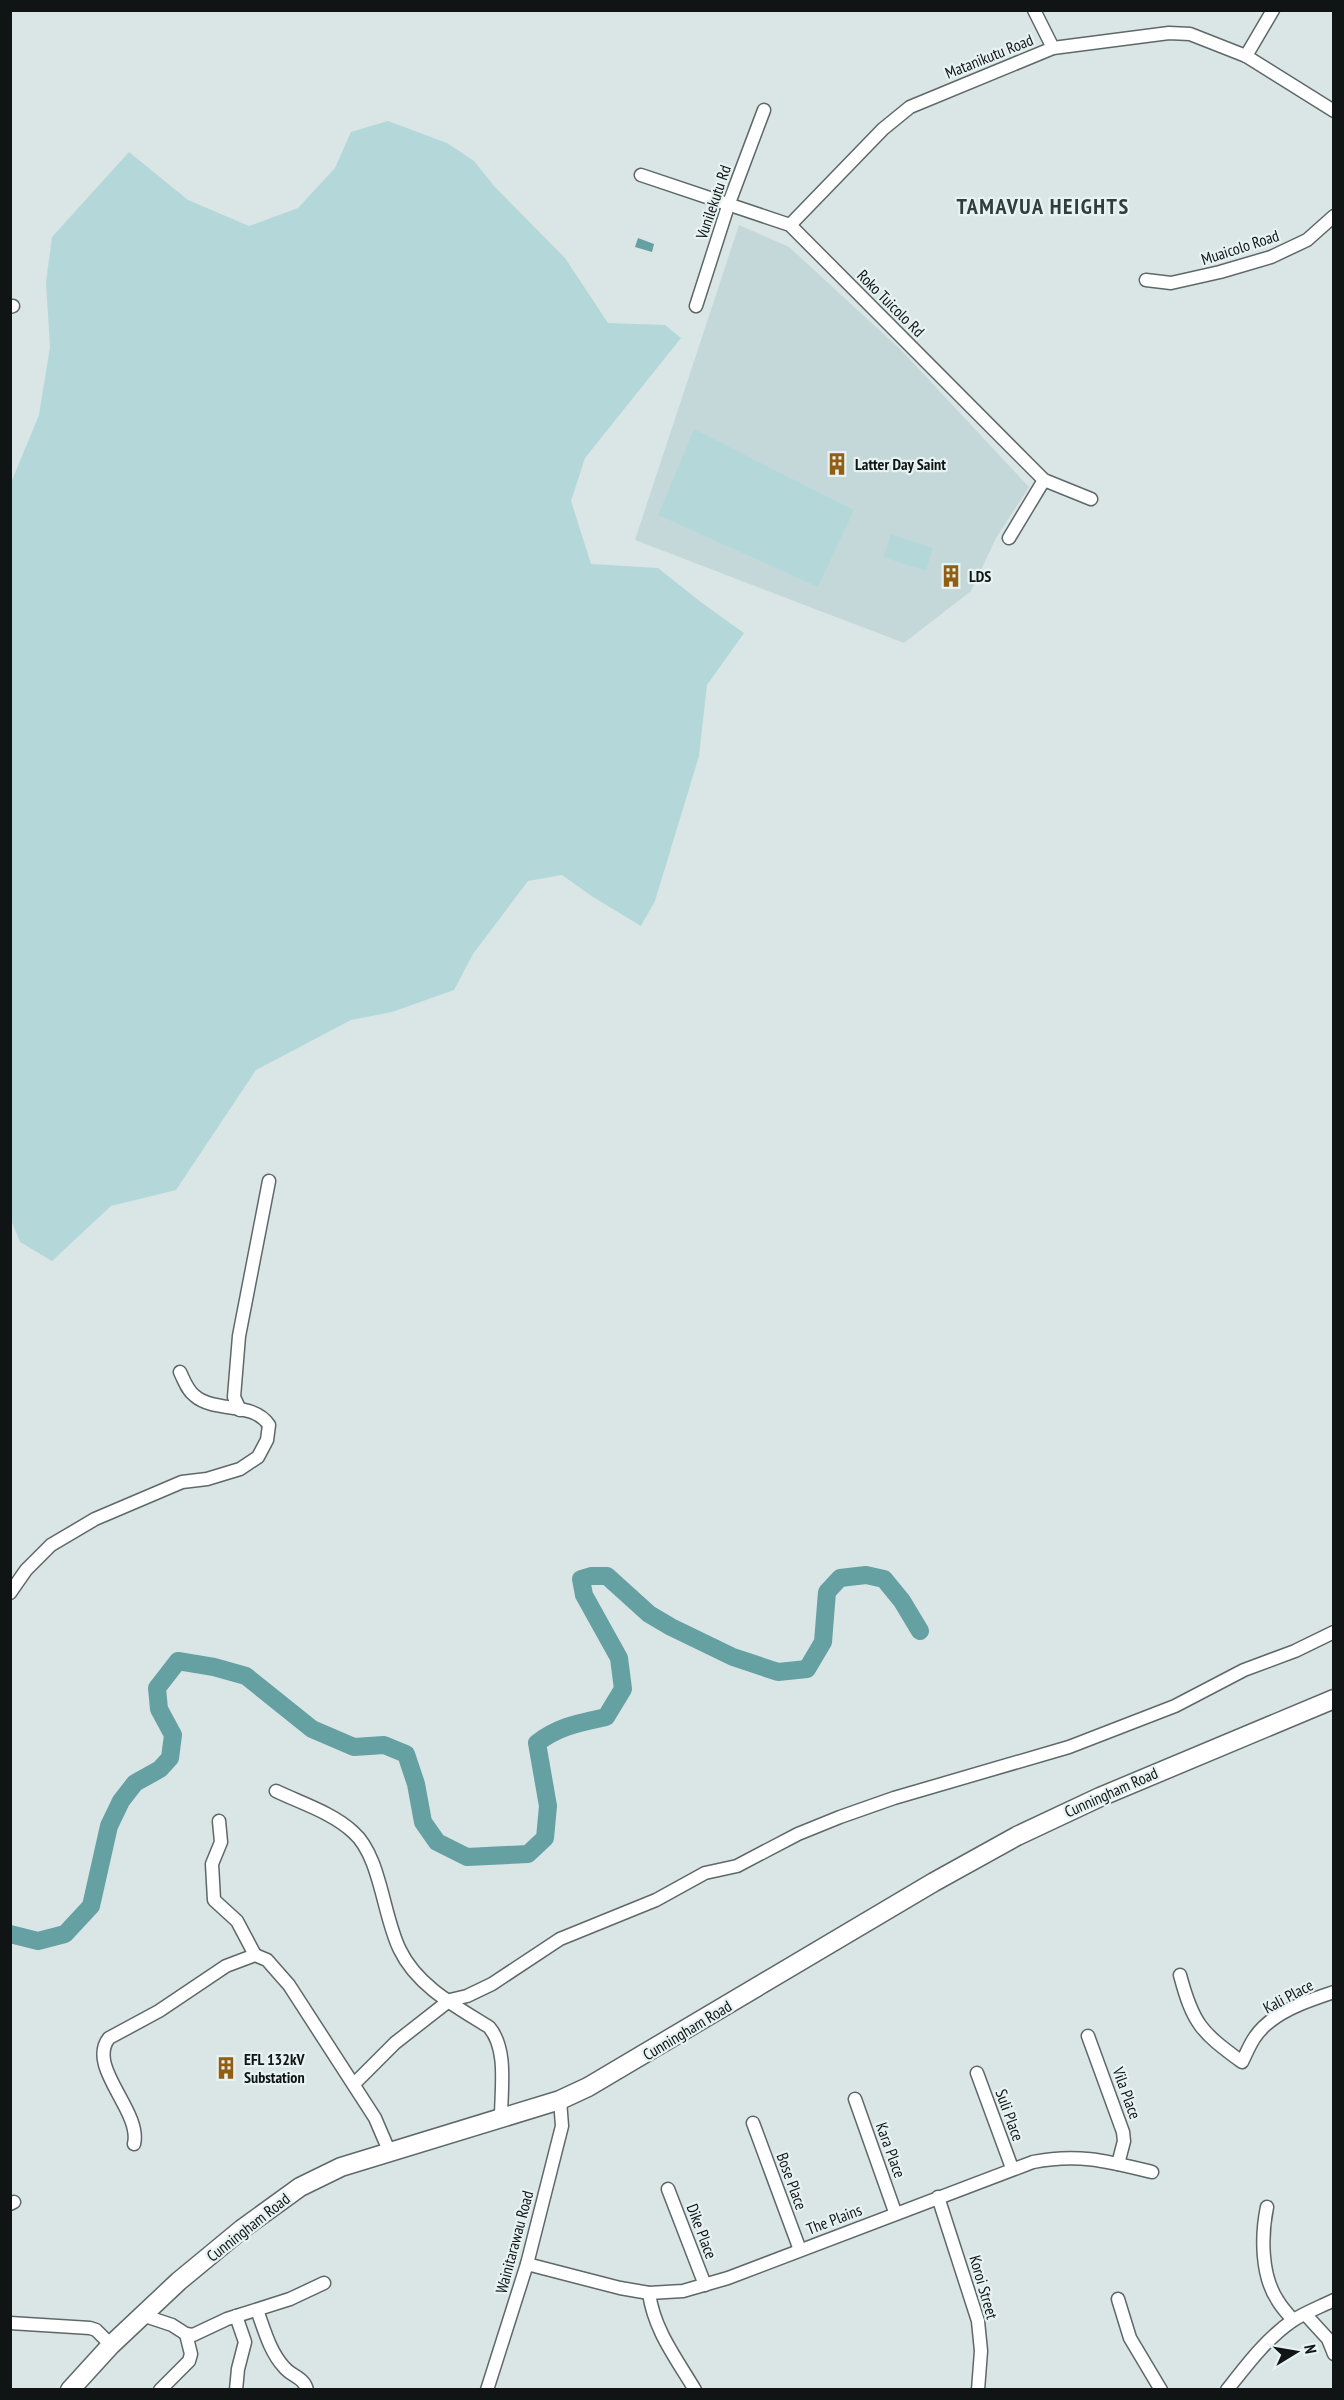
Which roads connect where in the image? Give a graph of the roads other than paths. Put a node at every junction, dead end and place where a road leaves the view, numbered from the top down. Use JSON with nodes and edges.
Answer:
{"nodes":[{"id":1,"x":1034,"y":10,"type":"edge"},
{"id":2,"x":1273,"y":10,"type":"edge"},
{"id":3,"x":1053,"y":48,"type":"junction"},
{"id":4,"x":1246,"y":56,"type":"junction"},
{"id":5,"x":764,"y":110,"type":"dead end"},
{"id":6,"x":1334,"y":111,"type":"edge"},
{"id":7,"x":641,"y":175,"type":"dead end"},
{"id":8,"x":729,"y":203,"type":"junction"},
{"id":9,"x":1334,"y":216,"type":"edge"},
{"id":10,"x":790,"y":225,"type":"junction"},
{"id":11,"x":1146,"y":280,"type":"dead end"},
{"id":12,"x":696,"y":306,"type":"dead end"},
{"id":13,"x":1044,"y":480,"type":"junction"},
{"id":14,"x":1091,"y":499,"type":"dead end"},
{"id":15,"x":1009,"y":538,"type":"dead end"},
{"id":16,"x":269,"y":1181,"type":"dead end"},
{"id":17,"x":180,"y":1372,"type":"dead end"},
{"id":18,"x":240,"y":1410,"type":"junction"},
{"id":19,"x":10,"y":1593,"type":"edge"},
{"id":20,"x":1334,"y":1632,"type":"edge"},
{"id":21,"x":1334,"y":1699,"type":"edge"},
{"id":22,"x":276,"y":1791,"type":"dead end"},
{"id":23,"x":219,"y":1821,"type":"dead end"},
{"id":24,"x":255,"y":1955,"type":"junction"},
{"id":25,"x":1180,"y":1975,"type":"dead end"},
{"id":26,"x":1334,"y":1992,"type":"edge"},
{"id":27,"x":450,"y":2001,"type":"junction"},
{"id":28,"x":1088,"y":2036,"type":"dead end"},
{"id":29,"x":977,"y":2073,"type":"dead end"},
{"id":30,"x":354,"y":2084,"type":"junction"},
{"id":31,"x":855,"y":2099,"type":"dead end"},
{"id":32,"x":560,"y":2100,"type":"junction"},
{"id":33,"x":501,"y":2118,"type":"junction"},
{"id":34,"x":753,"y":2123,"type":"dead end"},
{"id":35,"x":134,"y":2144,"type":"dead end"},
{"id":36,"x":390,"y":2153,"type":"junction"},
{"id":37,"x":1118,"y":2164,"type":"junction"},
{"id":38,"x":1012,"y":2168,"type":"junction"},
{"id":39,"x":1152,"y":2172,"type":"dead end"},
{"id":40,"x":668,"y":2189,"type":"dead end"},
{"id":41,"x":938,"y":2197,"type":"junction"},
{"id":42,"x":1267,"y":2207,"type":"dead end"},
{"id":43,"x":895,"y":2212,"type":"junction"},
{"id":44,"x":800,"y":2250,"type":"junction"},
{"id":45,"x":527,"y":2264,"type":"junction"},
{"id":46,"x":324,"y":2283,"type":"dead end"},
{"id":47,"x":705,"y":2285,"type":"junction"},
{"id":48,"x":650,"y":2293,"type":"junction"},
{"id":49,"x":1118,"y":2299,"type":"dead end"},
{"id":50,"x":1334,"y":2300,"type":"edge"},
{"id":51,"x":257,"y":2310,"type":"junction"},
{"id":52,"x":142,"y":2314,"type":"junction"},
{"id":53,"x":1306,"y":2315,"type":"junction"},
{"id":54,"x":236,"y":2316,"type":"junction"},
{"id":55,"x":1293,"y":2320,"type":"junction"},
{"id":56,"x":10,"y":2322,"type":"edge"},
{"id":57,"x":186,"y":2334,"type":"junction"},
{"id":58,"x":111,"y":2345,"type":"junction"},
{"id":59,"x":1334,"y":2354,"type":"edge"},
{"id":60,"x":70,"y":2390,"type":"edge"},
{"id":61,"x":160,"y":2390,"type":"edge"},
{"id":62,"x":236,"y":2390,"type":"edge"},
{"id":63,"x":307,"y":2390,"type":"edge"},
{"id":64,"x":487,"y":2390,"type":"edge"},
{"id":65,"x":694,"y":2390,"type":"edge"},
{"id":66,"x":978,"y":2390,"type":"edge"},
{"id":67,"x":1161,"y":2390,"type":"edge"},
{"id":68,"x":1227,"y":2390,"type":"edge"}],
"edges":[{"from":1,"to":3,"type":"street"},
{"from":2,"to":4,"type":"street"},
{"from":3,"to":4,"type":"street","name":"Matanikutu Road"},
{"from":3,"to":10,"type":"street","name":"Matanikutu Road"},
{"from":4,"to":6,"type":"street","name":"Matanikutu Road"},
{"from":5,"to":8,"type":"street","name":"Vunilekutu Rd"},
{"from":7,"to":8,"type":"street","name":"Roko Tuicolo Rd"},
{"from":8,"to":10,"type":"street","name":"Roko Tuicolo Rd"},
{"from":8,"to":12,"type":"street","name":"Vunilekutu Rd"},
{"from":9,"to":11,"type":"street","name":"Muaicolo Road"},
{"from":10,"to":13,"type":"street","name":"Roko Tuicolo Rd"},
{"from":13,"to":14,"type":"street","name":"Roko Tuicolo Rd"},
{"from":13,"to":15,"type":"street"},
{"from":16,"to":18,"type":"street"},
{"from":17,"to":18,"type":"street"},
{"from":18,"to":19,"type":"street"},
{"from":20,"to":27,"type":"street"},
{"from":21,"to":32,"type":"main road","name":"Cunningham Road"},
{"from":22,"to":27,"type":"street"},
{"from":23,"to":24,"type":"street"},
{"from":24,"to":30,"type":"street"},
{"from":24,"to":35,"type":"street"},
{"from":25,"to":26,"type":"street","name":"Kali Place"},
{"from":27,"to":30,"type":"street"},
{"from":27,"to":33,"type":"street"},
{"from":28,"to":37,"type":"street","name":"Vila Place"},
{"from":29,"to":38,"type":"street","name":"Suli Place"},
{"from":30,"to":36,"type":"street"},
{"from":31,"to":43,"type":"street","name":"Kara Place"},
{"from":32,"to":33,"type":"main road","name":"Cunningham Road"},
{"from":32,"to":45,"type":"street","name":"Wainitarawau Road"},
{"from":33,"to":36,"type":"main road","name":"Cunningham Road"},
{"from":34,"to":44,"type":"street","name":"Bose Place"},
{"from":36,"to":52,"type":"main road","name":"Cunningham Road"},
{"from":37,"to":38,"type":"street","name":"The Plains"},
{"from":37,"to":39,"type":"street","name":"The Plains"},
{"from":38,"to":41,"type":"street","name":"The Plains"},
{"from":40,"to":47,"type":"street","name":"Dike Place"},
{"from":41,"to":43,"type":"street","name":"The Plains"},
{"from":41,"to":66,"type":"street","name":"Koroi Street"},
{"from":42,"to":55,"type":"street"},
{"from":43,"to":44,"type":"street","name":"The Plains"},
{"from":44,"to":47,"type":"street","name":"The Plains"},
{"from":45,"to":48,"type":"street","name":"The Plains"},
{"from":45,"to":64,"type":"street","name":"Wainitarawau Road"},
{"from":46,"to":51,"type":"street"},
{"from":47,"to":48,"type":"street","name":"The Plains"},
{"from":48,"to":65,"type":"street"},
{"from":49,"to":67,"type":"street"},
{"from":50,"to":53,"type":"street"},
{"from":51,"to":54,"type":"street"},
{"from":51,"to":63,"type":"street"},
{"from":52,"to":57,"type":"street"},
{"from":52,"to":58,"type":"main road","name":"Cunningham Road"},
{"from":53,"to":55,"type":"street"},
{"from":53,"to":59,"type":"street"},
{"from":54,"to":57,"type":"street"},
{"from":54,"to":62,"type":"street"},
{"from":55,"to":68,"type":"street"},
{"from":56,"to":58,"type":"street"},
{"from":57,"to":61,"type":"street"},
{"from":58,"to":60,"type":"main road","name":"Cunningham Road"}]}
